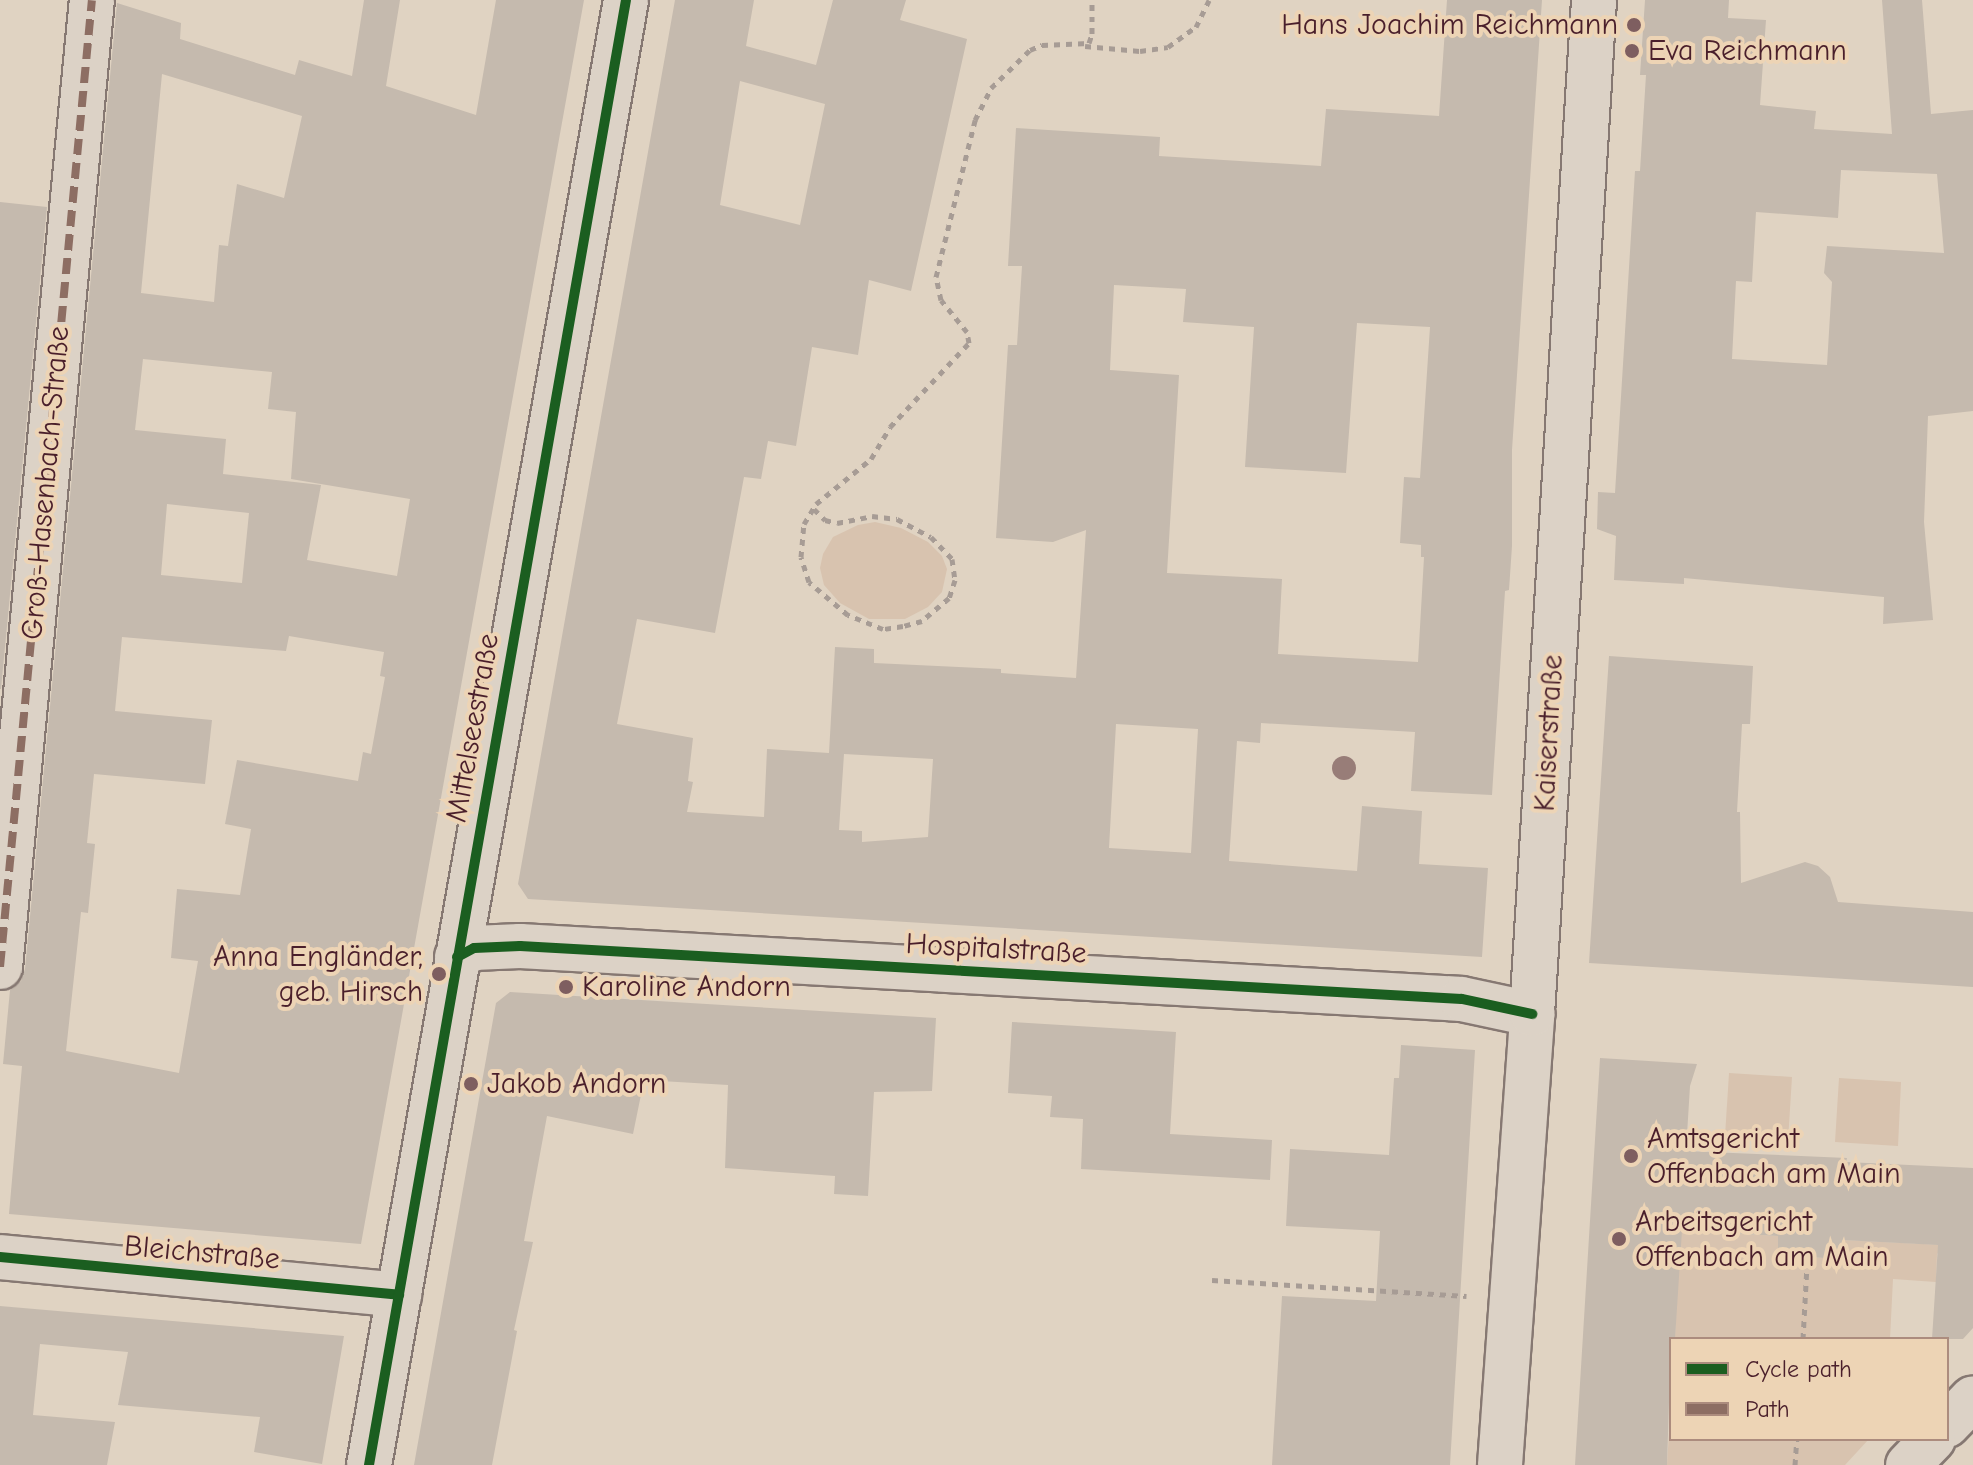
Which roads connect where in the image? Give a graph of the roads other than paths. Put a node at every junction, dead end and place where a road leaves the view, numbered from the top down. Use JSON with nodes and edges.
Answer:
{"nodes":[{"id":1,"x":92,"y":0,"type":"edge"},
{"id":2,"x":626,"y":0,"type":"edge"},
{"id":3,"x":1594,"y":0,"type":"edge"},
{"id":4,"x":457,"y":957,"type":"junction"},
{"id":5,"x":0,"y":967,"type":"edge"},
{"id":6,"x":1532,"y":1014,"type":"junction"},
{"id":7,"x":0,"y":1257,"type":"edge"},
{"id":8,"x":399,"y":1295,"type":"junction"},
{"id":9,"x":1973,"y":1398,"type":"edge"},
{"id":10,"x":1949,"y":1423,"type":"edge"},
{"id":11,"x":1931,"y":1441,"type":"edge"},
{"id":12,"x":369,"y":1465,"type":"edge"},
{"id":13,"x":1500,"y":1465,"type":"edge"},
{"id":14,"x":1908,"y":1465,"type":"edge"}],
"edges":[{"from":1,"to":5,"type":"street","name":"Groß-Hasenbach-Straße"},
{"from":2,"to":4,"type":"street","name":"Mittelseestraße"},
{"from":3,"to":6,"type":"street","name":"Kaiserstraße"},
{"from":4,"to":6,"type":"street","name":"Hospitalstraße"},
{"from":4,"to":8,"type":"street","name":"Mittelseestraße"},
{"from":6,"to":13,"type":"street","name":"Kaiserstraße"},
{"from":7,"to":8,"type":"street","name":"Bleichstraße"},
{"from":8,"to":12,"type":"street","name":"Mittelseestraße"},
{"from":9,"to":10,"type":"street"},
{"from":11,"to":14,"type":"street"}]}
